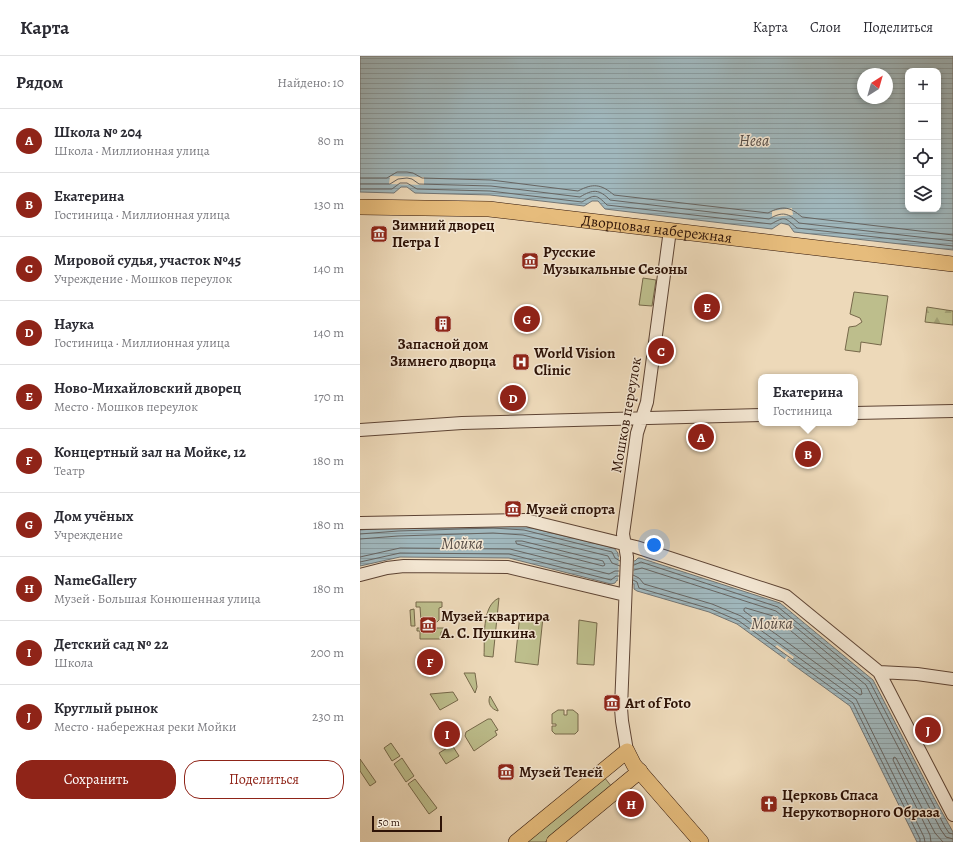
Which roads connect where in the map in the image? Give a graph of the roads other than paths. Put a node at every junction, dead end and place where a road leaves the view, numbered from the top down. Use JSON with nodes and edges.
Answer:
{"nodes":[{"id":1,"x":360,"y":207,"type":"edge"},
{"id":2,"x":670,"y":230,"type":"junction"},
{"id":3,"x":953,"y":264,"type":"edge"},
{"id":4,"x":953,"y":411,"type":"edge"},
{"id":5,"x":858,"y":413,"type":"edge"},
{"id":6,"x":758,"y":415,"type":"edge"},
{"id":7,"x":642,"y":418,"type":"junction"},
{"id":8,"x":360,"y":430,"type":"edge"},
{"id":9,"x":360,"y":523,"type":"edge"},
{"id":10,"x":625,"y":544,"type":"junction"},
{"id":11,"x":360,"y":575,"type":"edge"},
{"id":12,"x":625,"y":589,"type":"junction"},
{"id":13,"x":879,"y":672,"type":"junction"},
{"id":14,"x":953,"y":679,"type":"edge"},
{"id":15,"x":627,"y":751,"type":"junction"},
{"id":16,"x":602,"y":771,"type":"junction"},
{"id":17,"x":640,"y":771,"type":"junction"},
{"id":18,"x":617,"y":790,"type":"junction"},
{"id":19,"x":953,"y":793,"type":"edge"},
{"id":20,"x":950,"y":810,"type":"edge"},
{"id":21,"x":516,"y":842,"type":"edge"},
{"id":22,"x":554,"y":842,"type":"edge"},
{"id":23,"x":701,"y":842,"type":"edge"}],
"edges":[{"from":1,"to":2,"type":"main road","name":"Дворцовая набережная"},
{"from":2,"to":3,"type":"main road","name":"Дворцовая набережная"},
{"from":2,"to":7,"type":"street","name":"Мошков переулок"},
{"from":4,"to":5,"type":"street"},
{"from":6,"to":7,"type":"street"},
{"from":7,"to":8,"type":"street"},
{"from":7,"to":10,"type":"street","name":"Мошков переулок"},
{"from":9,"to":10,"type":"street"},
{"from":10,"to":12,"type":"street","name":"Мошков переулок"},
{"from":10,"to":13,"type":"street"},
{"from":11,"to":12,"type":"street"},
{"from":12,"to":15,"type":"street","name":"Мошков переулок"},
{"from":13,"to":14,"type":"street"},
{"from":13,"to":20,"type":"street"},
{"from":15,"to":16,"type":"main road"},
{"from":15,"to":17,"type":"main road"},
{"from":16,"to":18,"type":"main road"},
{"from":16,"to":21,"type":"main road"},
{"from":17,"to":18,"type":"main road"},
{"from":17,"to":23,"type":"main road"},
{"from":18,"to":22,"type":"main road"},
{"from":19,"to":20,"type":"street"}]}
